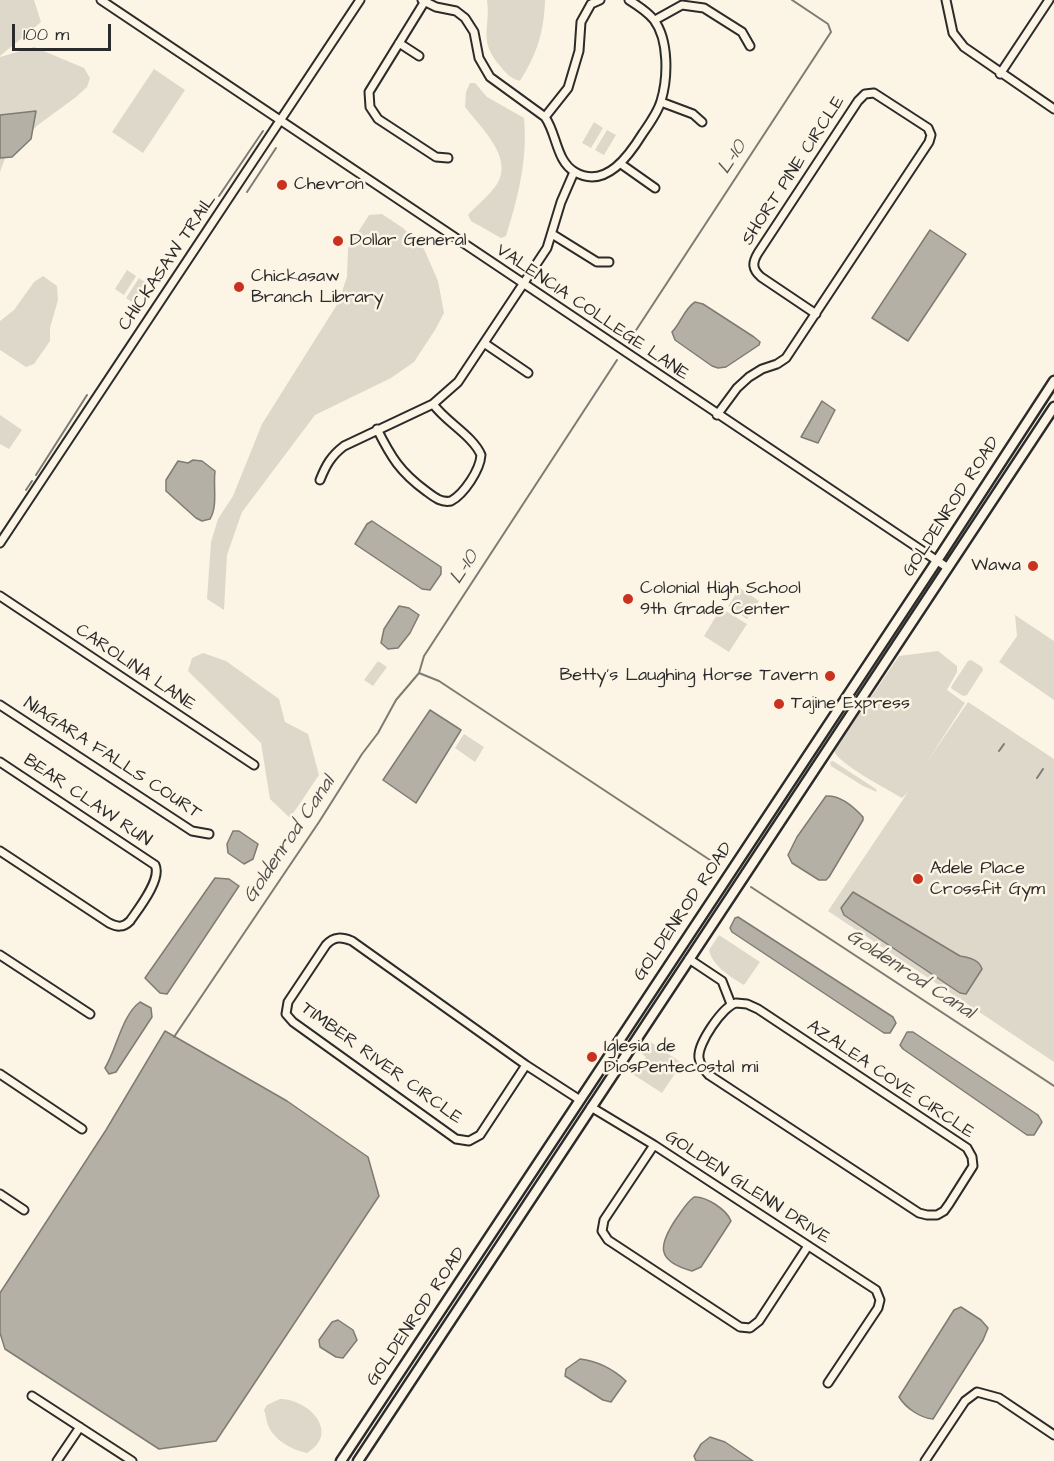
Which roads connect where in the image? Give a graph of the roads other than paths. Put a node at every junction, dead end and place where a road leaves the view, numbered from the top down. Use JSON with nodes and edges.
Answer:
{"nodes":[{"id":1,"x":101,"y":0,"type":"edge"},
{"id":2,"x":360,"y":0,"type":"edge"},
{"id":3,"x":424,"y":0,"type":"edge"},
{"id":4,"x":600,"y":0,"type":"edge"},
{"id":5,"x":629,"y":0,"type":"edge"},
{"id":6,"x":946,"y":0,"type":"edge"},
{"id":7,"x":1049,"y":0,"type":"edge"},
{"id":8,"x":654,"y":20,"type":"junction"},
{"id":9,"x":399,"y":43,"type":"junction"},
{"id":10,"x":750,"y":46,"type":"dead end"},
{"id":11,"x":419,"y":57,"type":"dead end"},
{"id":12,"x":1000,"y":74,"type":"junction"},
{"id":13,"x":661,"y":102,"type":"junction"},
{"id":14,"x":1054,"y":109,"type":"edge"},
{"id":15,"x":545,"y":117,"type":"junction"},
{"id":16,"x":280,"y":122,"type":"junction"},
{"id":17,"x":702,"y":122,"type":"dead end"},
{"id":18,"x":448,"y":158,"type":"dead end"},
{"id":19,"x":621,"y":164,"type":"junction"},
{"id":20,"x":574,"y":172,"type":"junction"},
{"id":21,"x":655,"y":188,"type":"dead end"},
{"id":22,"x":552,"y":234,"type":"junction"},
{"id":23,"x":609,"y":262,"type":"dead end"},
{"id":24,"x":523,"y":284,"type":"junction"},
{"id":25,"x":816,"y":314,"type":"junction"},
{"id":26,"x":484,"y":343,"type":"junction"},
{"id":27,"x":528,"y":374,"type":"dead end"},
{"id":28,"x":1054,"y":381,"type":"edge"},
{"id":29,"x":433,"y":404,"type":"junction"},
{"id":30,"x":1054,"y":407,"type":"edge"},
{"id":31,"x":717,"y":415,"type":"junction"},
{"id":32,"x":377,"y":429,"type":"junction"},
{"id":33,"x":320,"y":480,"type":"dead end"},
{"id":34,"x":0,"y":543,"type":"edge"},
{"id":35,"x":937,"y":561,"type":"junction"},
{"id":36,"x":948,"y":568,"type":"junction"},
{"id":37,"x":0,"y":596,"type":"edge"},
{"id":38,"x":0,"y":705,"type":"edge"},
{"id":39,"x":809,"y":751,"type":"junction"},
{"id":40,"x":0,"y":762,"type":"edge"},
{"id":41,"x":254,"y":765,"type":"dead end"},
{"id":42,"x":812,"y":771,"type":"junction"},
{"id":43,"x":209,"y":834,"type":"dead end"},
{"id":44,"x":0,"y":850,"type":"edge"},
{"id":45,"x":691,"y":932,"type":"junction"},
{"id":46,"x":676,"y":952,"type":"junction"},
{"id":47,"x":0,"y":955,"type":"edge"},
{"id":48,"x":689,"y":959,"type":"junction"},
{"id":49,"x":678,"y":975,"type":"junction"},
{"id":50,"x":731,"y":1004,"type":"junction"},
{"id":51,"x":90,"y":1014,"type":"dead end"},
{"id":52,"x":526,"y":1065,"type":"junction"},
{"id":53,"x":0,"y":1074,"type":"edge"},
{"id":54,"x":580,"y":1100,"type":"junction"},
{"id":55,"x":591,"y":1107,"type":"junction"},
{"id":56,"x":82,"y":1129,"type":"dead end"},
{"id":57,"x":654,"y":1145,"type":"junction"},
{"id":58,"x":0,"y":1194,"type":"edge"},
{"id":59,"x":24,"y":1210,"type":"dead end"},
{"id":60,"x":808,"y":1246,"type":"junction"},
{"id":61,"x":828,"y":1383,"type":"dead end"},
{"id":62,"x":32,"y":1396,"type":"dead end"},
{"id":63,"x":80,"y":1427,"type":"junction"},
{"id":64,"x":1054,"y":1435,"type":"edge"},
{"id":65,"x":57,"y":1461,"type":"edge"},
{"id":66,"x":132,"y":1461,"type":"edge"},
{"id":67,"x":341,"y":1461,"type":"edge"},
{"id":68,"x":358,"y":1461,"type":"edge"},
{"id":69,"x":925,"y":1461,"type":"edge"}],
"edges":[{"from":1,"to":16,"type":"street","name":"VALENCIA COLLEGE LANE"},
{"from":2,"to":16,"type":"street","name":"CHICKASAW TRAIL"},
{"from":3,"to":9,"type":"street"},
{"from":3,"to":15,"type":"street"},
{"from":4,"to":15,"type":"street"},
{"from":5,"to":8,"type":"street"},
{"from":6,"to":12,"type":"street"},
{"from":7,"to":12,"type":"street"},
{"from":8,"to":10,"type":"street"},
{"from":8,"to":13,"type":"street"},
{"from":9,"to":11,"type":"street"},
{"from":9,"to":18,"type":"street"},
{"from":12,"to":14,"type":"street"},
{"from":13,"to":17,"type":"street"},
{"from":13,"to":19,"type":"street"},
{"from":15,"to":20,"type":"street"},
{"from":16,"to":24,"type":"street","name":"VALENCIA COLLEGE LANE"},
{"from":16,"to":34,"type":"street","name":"CHICKASAW TRAIL"},
{"from":19,"to":20,"type":"street"},
{"from":19,"to":21,"type":"street"},
{"from":20,"to":22,"type":"street"},
{"from":22,"to":23,"type":"street"},
{"from":22,"to":24,"type":"street"},
{"from":24,"to":26,"type":"street"},
{"from":24,"to":31,"type":"street","name":"VALENCIA COLLEGE LANE"},
{"from":25,"to":25,"type":"street","name":"SHORT PINE CIRCLE"},
{"from":25,"to":31,"type":"street","name":"SHORT PINE CIRCLE"},
{"from":26,"to":27,"type":"street"},
{"from":26,"to":29,"type":"street"},
{"from":28,"to":35,"type":"main road","name":"GOLDENROD ROAD"},
{"from":29,"to":32,"type":"street"},
{"from":29,"to":32,"type":"street"},
{"from":30,"to":36,"type":"main road","name":"GOLDENROD ROAD"},
{"from":31,"to":35,"type":"street","name":"VALENCIA COLLEGE LANE"},
{"from":32,"to":33,"type":"street"},
{"from":35,"to":36,"type":"street","name":"VALENCIA COLLEGE LANE"},
{"from":35,"to":39,"type":"main road","name":"GOLDENROD ROAD"},
{"from":36,"to":42,"type":"main road","name":"GOLDENROD ROAD"},
{"from":37,"to":41,"type":"street","name":"CAROLINA LANE"},
{"from":38,"to":43,"type":"street","name":"NIAGARA FALLS COURT"},
{"from":39,"to":42,"type":"main road"},
{"from":39,"to":45,"type":"main road","name":"GOLDENROD ROAD"},
{"from":40,"to":44,"type":"street","name":"BEAR CLAW RUN"},
{"from":42,"to":48,"type":"main road","name":"GOLDENROD ROAD"},
{"from":45,"to":46,"type":"main road","name":"GOLDENROD ROAD"},
{"from":45,"to":48,"type":"main road"},
{"from":46,"to":49,"type":"main road"},
{"from":46,"to":54,"type":"main road","name":"GOLDENROD ROAD"},
{"from":47,"to":51,"type":"street"},
{"from":48,"to":49,"type":"main road","name":"GOLDENROD ROAD"},
{"from":48,"to":50,"type":"street"},
{"from":49,"to":55,"type":"main road","name":"GOLDENROD ROAD"},
{"from":50,"to":50,"type":"street","name":"AZALEA COVE CIRCLE"},
{"from":52,"to":52,"type":"street","name":"TIMBER RIVER CIRCLE"},
{"from":52,"to":54,"type":"street","name":"TIMBER RIVER CIRCLE"},
{"from":53,"to":56,"type":"street"},
{"from":54,"to":67,"type":"main road","name":"GOLDENROD ROAD"},
{"from":55,"to":57,"type":"street","name":"GOLDEN GLENN DRIVE"},
{"from":55,"to":68,"type":"main road","name":"GOLDENROD ROAD"},
{"from":57,"to":60,"type":"street","name":"GOLDEN GLENN DRIVE"},
{"from":57,"to":60,"type":"street"},
{"from":58,"to":59,"type":"street"},
{"from":60,"to":61,"type":"street","name":"GOLDEN GLENN DRIVE"},
{"from":62,"to":63,"type":"street"},
{"from":63,"to":65,"type":"street"},
{"from":63,"to":66,"type":"street"},
{"from":64,"to":69,"type":"street"}]}
